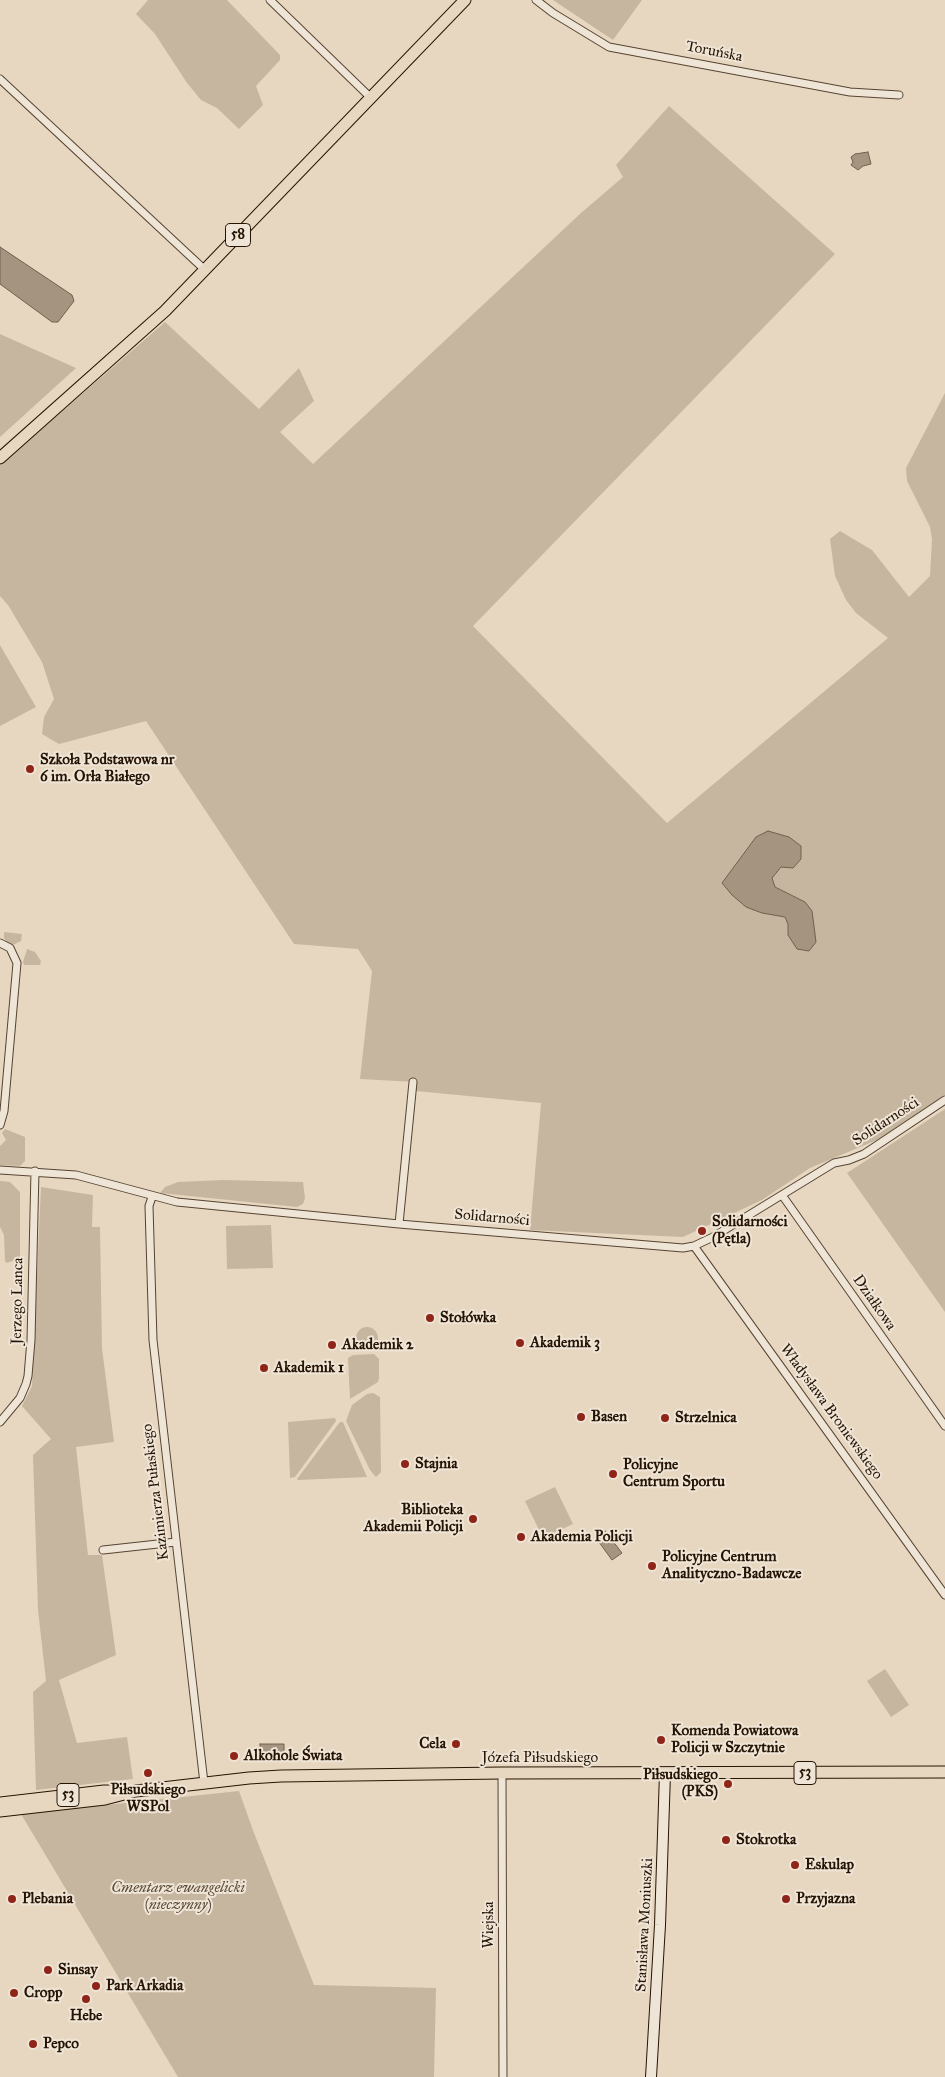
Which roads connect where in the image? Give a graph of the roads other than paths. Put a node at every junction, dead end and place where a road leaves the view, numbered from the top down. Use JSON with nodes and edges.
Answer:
{"nodes":[{"id":1,"x":270,"y":0,"type":"edge"},
{"id":2,"x":465,"y":0,"type":"edge"},
{"id":3,"x":536,"y":0,"type":"edge"},
{"id":4,"x":0,"y":78,"type":"edge"},
{"id":5,"x":899,"y":95,"type":"dead end"},
{"id":6,"x":371,"y":98,"type":"junction"},
{"id":7,"x":206,"y":270,"type":"junction"},
{"id":8,"x":0,"y":458,"type":"edge"},
{"id":9,"x":0,"y":943,"type":"edge"},
{"id":10,"x":413,"y":1082,"type":"dead end"},
{"id":11,"x":945,"y":1100,"type":"edge"},
{"id":12,"x":0,"y":1125,"type":"edge"},
{"id":13,"x":0,"y":1170,"type":"edge"},
{"id":14,"x":35,"y":1171,"type":"junction"},
{"id":15,"x":782,"y":1195,"type":"junction"},
{"id":16,"x":152,"y":1197,"type":"junction"},
{"id":17,"x":399,"y":1224,"type":"junction"},
{"id":18,"x":694,"y":1246,"type":"junction"},
{"id":19,"x":0,"y":1422,"type":"edge"},
{"id":20,"x":945,"y":1426,"type":"edge"},
{"id":21,"x":176,"y":1542,"type":"junction"},
{"id":22,"x":103,"y":1550,"type":"dead end"},
{"id":23,"x":945,"y":1595,"type":"edge"},
{"id":24,"x":945,"y":1772,"type":"edge"},
{"id":25,"x":502,"y":1773,"type":"junction"},
{"id":26,"x":665,"y":1774,"type":"junction"},
{"id":27,"x":204,"y":1783,"type":"junction"},
{"id":28,"x":136,"y":1791,"type":"junction"},
{"id":29,"x":0,"y":1804,"type":"edge"},
{"id":30,"x":0,"y":1812,"type":"edge"},
{"id":31,"x":503,"y":2077,"type":"edge"},
{"id":32,"x":651,"y":2077,"type":"edge"}],
"edges":[{"from":1,"to":6,"type":"street"},
{"from":2,"to":6,"type":"main road","number":"58"},
{"from":3,"to":5,"type":"street","name":"Toruńska"},
{"from":4,"to":7,"type":"street"},
{"from":6,"to":7,"type":"main road","number":"58"},
{"from":7,"to":8,"type":"main road","number":"58"},
{"from":9,"to":12,"type":"street"},
{"from":10,"to":17,"type":"street"},
{"from":11,"to":15,"type":"street","name":"Solidarności"},
{"from":13,"to":14,"type":"street","name":"Solidarności"},
{"from":14,"to":16,"type":"street","name":"Solidarności"},
{"from":14,"to":19,"type":"street","name":"Jerzego Lanca"},
{"from":15,"to":18,"type":"street","name":"Solidarności"},
{"from":15,"to":20,"type":"street","name":"Działkowa"},
{"from":16,"to":17,"type":"street","name":"Solidarności"},
{"from":16,"to":21,"type":"street","name":"Kazimierza Pułaskiego"},
{"from":17,"to":18,"type":"street","name":"Solidarności"},
{"from":18,"to":23,"type":"street","name":"Władysława Broniewskiego"},
{"from":21,"to":22,"type":"street"},
{"from":21,"to":27,"type":"street","name":"Kazimierza Pułaskiego"},
{"from":24,"to":26,"type":"main road","name":"Józefa Piłsudskiego","number":"53"},
{"from":25,"to":26,"type":"main road","name":"Józefa Piłsudskiego","number":"53"},
{"from":25,"to":27,"type":"main road","name":"Józefa Piłsudskiego","number":"53"},
{"from":25,"to":31,"type":"street","name":"Wiejska"},
{"from":26,"to":32,"type":"street","name":"Stanisława Moniuszki"},
{"from":27,"to":28,"type":"main road","name":"Józefa Piłsudskiego","number":"53"},
{"from":28,"to":29,"type":"main road","name":"Józefa Piłsudskiego","number":"53"},
{"from":28,"to":30,"type":"main road","name":"Józefa Piłsudskiego","number":"53"}]}
